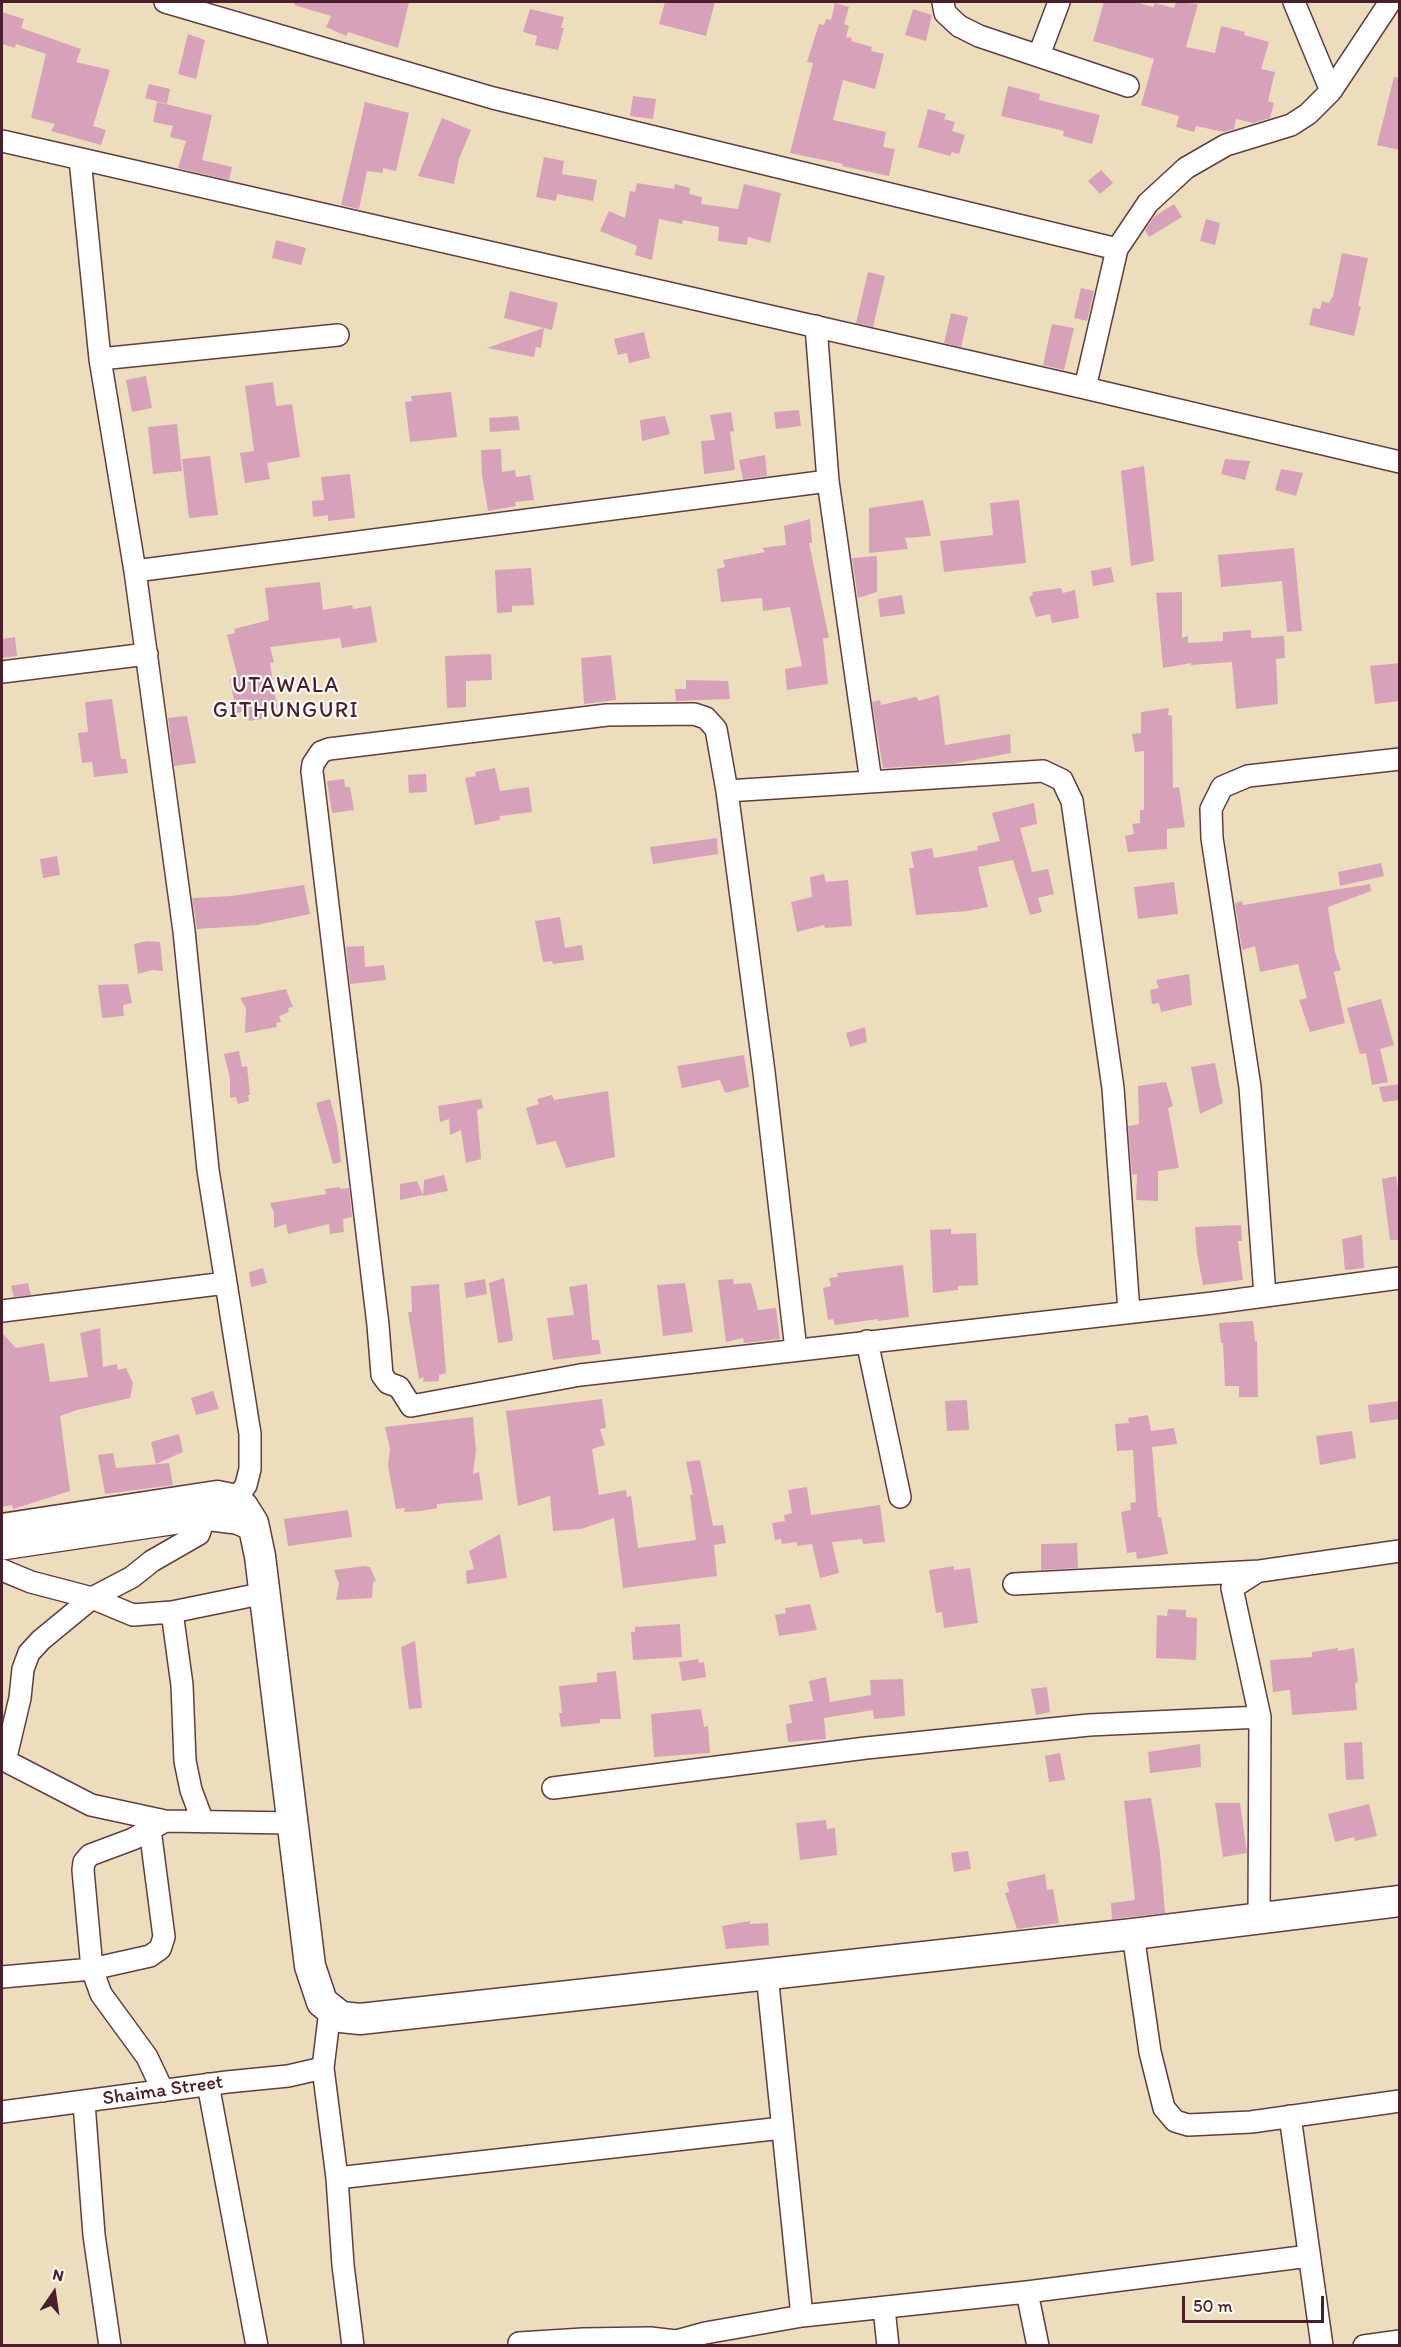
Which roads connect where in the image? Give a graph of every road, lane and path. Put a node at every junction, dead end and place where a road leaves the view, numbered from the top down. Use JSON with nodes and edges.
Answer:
{"nodes":[{"id":1,"x":165,"y":2,"type":"edge"},
{"id":2,"x":943,"y":2,"type":"edge"},
{"id":3,"x":1059,"y":2,"type":"edge"},
{"id":4,"x":1294,"y":2,"type":"edge"},
{"id":5,"x":1390,"y":2,"type":"edge"},
{"id":6,"x":1039,"y":55,"type":"junction"},
{"id":7,"x":1128,"y":86,"type":"dead end"},
{"id":8,"x":1331,"y":91,"type":"junction"},
{"id":9,"x":2,"y":141,"type":"edge"},
{"id":10,"x":80,"y":159,"type":"junction"},
{"id":11,"x":1117,"y":249,"type":"junction"},
{"id":12,"x":816,"y":326,"type":"junction"},
{"id":13,"x":338,"y":335,"type":"dead end"},
{"id":14,"x":100,"y":359,"type":"junction"},
{"id":15,"x":1085,"y":387,"type":"junction"},
{"id":16,"x":1400,"y":462,"type":"edge"},
{"id":17,"x":828,"y":481,"type":"junction"},
{"id":18,"x":135,"y":572,"type":"junction"},
{"id":19,"x":147,"y":654,"type":"junction"},
{"id":20,"x":2,"y":672,"type":"edge"},
{"id":21,"x":1400,"y":759,"type":"edge"},
{"id":22,"x":871,"y":782,"type":"junction"},
{"id":23,"x":727,"y":792,"type":"junction"},
{"id":24,"x":1400,"y":1278,"type":"edge"},
{"id":25,"x":226,"y":1283,"type":"junction"},
{"id":26,"x":1265,"y":1296,"type":"junction"},
{"id":27,"x":2,"y":1311,"type":"edge"},
{"id":28,"x":1129,"y":1312,"type":"junction"},
{"id":29,"x":867,"y":1341,"type":"junction"},
{"id":30,"x":796,"y":1350,"type":"junction"},
{"id":31,"x":900,"y":1497,"type":"dead end"},
{"id":32,"x":236,"y":1500,"type":"junction"},
{"id":33,"x":204,"y":1508,"type":"junction"},
{"id":34,"x":2,"y":1529,"type":"edge"},
{"id":35,"x":255,"y":1531,"type":"junction"},
{"id":36,"x":2,"y":1549,"type":"edge"},
{"id":37,"x":1400,"y":1551,"type":"edge"},
{"id":38,"x":2,"y":1570,"type":"edge"},
{"id":39,"x":1260,"y":1571,"type":"junction"},
{"id":40,"x":1014,"y":1584,"type":"dead end"},
{"id":41,"x":265,"y":1593,"type":"junction"},
{"id":42,"x":92,"y":1598,"type":"junction"},
{"id":43,"x":172,"y":1612,"type":"junction"},
{"id":44,"x":1260,"y":1717,"type":"junction"},
{"id":45,"x":3,"y":1760,"type":"edge"},
{"id":46,"x":554,"y":1788,"type":"dead end"},
{"id":47,"x":203,"y":1822,"type":"junction"},
{"id":48,"x":292,"y":1823,"type":"junction"},
{"id":49,"x":158,"y":1825,"type":"junction"},
{"id":50,"x":1400,"y":1900,"type":"edge"},
{"id":51,"x":1259,"y":1918,"type":"junction"},
{"id":52,"x":1133,"y":1934,"type":"junction"},
{"id":53,"x":92,"y":1969,"type":"junction"},
{"id":54,"x":766,"y":1974,"type":"junction"},
{"id":55,"x":2,"y":1977,"type":"edge"},
{"id":56,"x":330,"y":2010,"type":"junction"},
{"id":57,"x":323,"y":2068,"type":"junction"},
{"id":58,"x":208,"y":2084,"type":"junction"},
{"id":59,"x":163,"y":2091,"type":"junction"},
{"id":60,"x":1400,"y":2101,"type":"edge"},
{"id":61,"x":84,"y":2103,"type":"junction"},
{"id":62,"x":2,"y":2112,"type":"edge"},
{"id":63,"x":1290,"y":2116,"type":"junction"},
{"id":64,"x":782,"y":2128,"type":"junction"},
{"id":65,"x":338,"y":2178,"type":"junction"},
{"id":66,"x":1309,"y":2256,"type":"junction"},
{"id":67,"x":1027,"y":2292,"type":"junction"},
{"id":68,"x":884,"y":2308,"type":"junction"},
{"id":69,"x":802,"y":2316,"type":"junction"},
{"id":70,"x":1400,"y":2341,"type":"edge"},
{"id":71,"x":519,"y":2343,"type":"dead end"},
{"id":72,"x":677,"y":2343,"type":"edge"},
{"id":73,"x":110,"y":2346,"type":"edge"},
{"id":74,"x":257,"y":2346,"type":"edge"},
{"id":75,"x":353,"y":2346,"type":"edge"},
{"id":76,"x":888,"y":2346,"type":"edge"},
{"id":77,"x":1038,"y":2346,"type":"edge"},
{"id":78,"x":1322,"y":2346,"type":"edge"},
{"id":79,"x":1364,"y":2346,"type":"edge"}],
"edges":[{"from":1,"to":11,"type":"street"},
{"from":2,"to":6,"type":"street"},
{"from":3,"to":6,"type":"street"},
{"from":4,"to":8,"type":"street"},
{"from":5,"to":8,"type":"street"},
{"from":6,"to":7,"type":"street"},
{"from":8,"to":11,"type":"street"},
{"from":9,"to":10,"type":"street"},
{"from":10,"to":12,"type":"street"},
{"from":10,"to":14,"type":"street"},
{"from":11,"to":15,"type":"street"},
{"from":12,"to":15,"type":"street"},
{"from":12,"to":17,"type":"street"},
{"from":13,"to":14,"type":"street"},
{"from":14,"to":18,"type":"street"},
{"from":15,"to":16,"type":"street"},
{"from":17,"to":18,"type":"street"},
{"from":17,"to":22,"type":"street"},
{"from":18,"to":19,"type":"street"},
{"from":19,"to":20,"type":"street"},
{"from":19,"to":25,"type":"street"},
{"from":21,"to":26,"type":"street"},
{"from":22,"to":23,"type":"street"},
{"from":22,"to":28,"type":"street"},
{"from":23,"to":30,"type":"street"},
{"from":23,"to":30,"type":"street"},
{"from":24,"to":26,"type":"street"},
{"from":25,"to":27,"type":"street"},
{"from":25,"to":32,"type":"street"},
{"from":26,"to":28,"type":"street"},
{"from":28,"to":29,"type":"street"},
{"from":29,"to":30,"type":"street"},
{"from":29,"to":31,"type":"street"},
{"from":32,"to":33,"type":"street"},
{"from":32,"to":35,"type":"street"},
{"from":33,"to":34,"type":"street"},
{"from":33,"to":35,"type":"street"},
{"from":33,"to":36,"type":"street"},
{"from":33,"to":42,"type":"street"},
{"from":35,"to":41,"type":"street"},
{"from":37,"to":39,"type":"street"},
{"from":38,"to":42,"type":"street"},
{"from":39,"to":40,"type":"street"},
{"from":39,"to":44,"type":"street"},
{"from":41,"to":43,"type":"street"},
{"from":41,"to":48,"type":"street"},
{"from":42,"to":43,"type":"street"},
{"from":42,"to":45,"type":"street"},
{"from":43,"to":47,"type":"street"},
{"from":44,"to":46,"type":"street"},
{"from":44,"to":51,"type":"street"},
{"from":45,"to":49,"type":"street"},
{"from":47,"to":48,"type":"street"},
{"from":47,"to":49,"type":"street"},
{"from":48,"to":56,"type":"street"},
{"from":49,"to":53,"type":"street"},
{"from":49,"to":53,"type":"street"},
{"from":50,"to":51,"type":"street"},
{"from":51,"to":52,"type":"street"},
{"from":52,"to":54,"type":"street"},
{"from":52,"to":63,"type":"street"},
{"from":53,"to":55,"type":"street"},
{"from":53,"to":59,"type":"street"},
{"from":54,"to":56,"type":"street"},
{"from":54,"to":64,"type":"street"},
{"from":56,"to":57,"type":"street"},
{"from":57,"to":58,"type":"street","name":"Shaima Street"},
{"from":57,"to":65,"type":"street"},
{"from":58,"to":59,"type":"street","name":"Shaima Street"},
{"from":58,"to":74,"type":"street"},
{"from":59,"to":61,"type":"street","name":"Shaima Street"},
{"from":60,"to":63,"type":"street"},
{"from":61,"to":62,"type":"street","name":"Shaima Street"},
{"from":61,"to":73,"type":"street"},
{"from":63,"to":66,"type":"street"},
{"from":64,"to":65,"type":"street"},
{"from":64,"to":69,"type":"street"},
{"from":65,"to":75,"type":"street"},
{"from":66,"to":67,"type":"street"},
{"from":66,"to":78,"type":"street"},
{"from":67,"to":68,"type":"street"},
{"from":67,"to":77,"type":"street"},
{"from":68,"to":69,"type":"street"},
{"from":68,"to":76,"type":"street"},
{"from":69,"to":72,"type":"street"},
{"from":70,"to":79,"type":"street"},
{"from":71,"to":72,"type":"street"}]}
